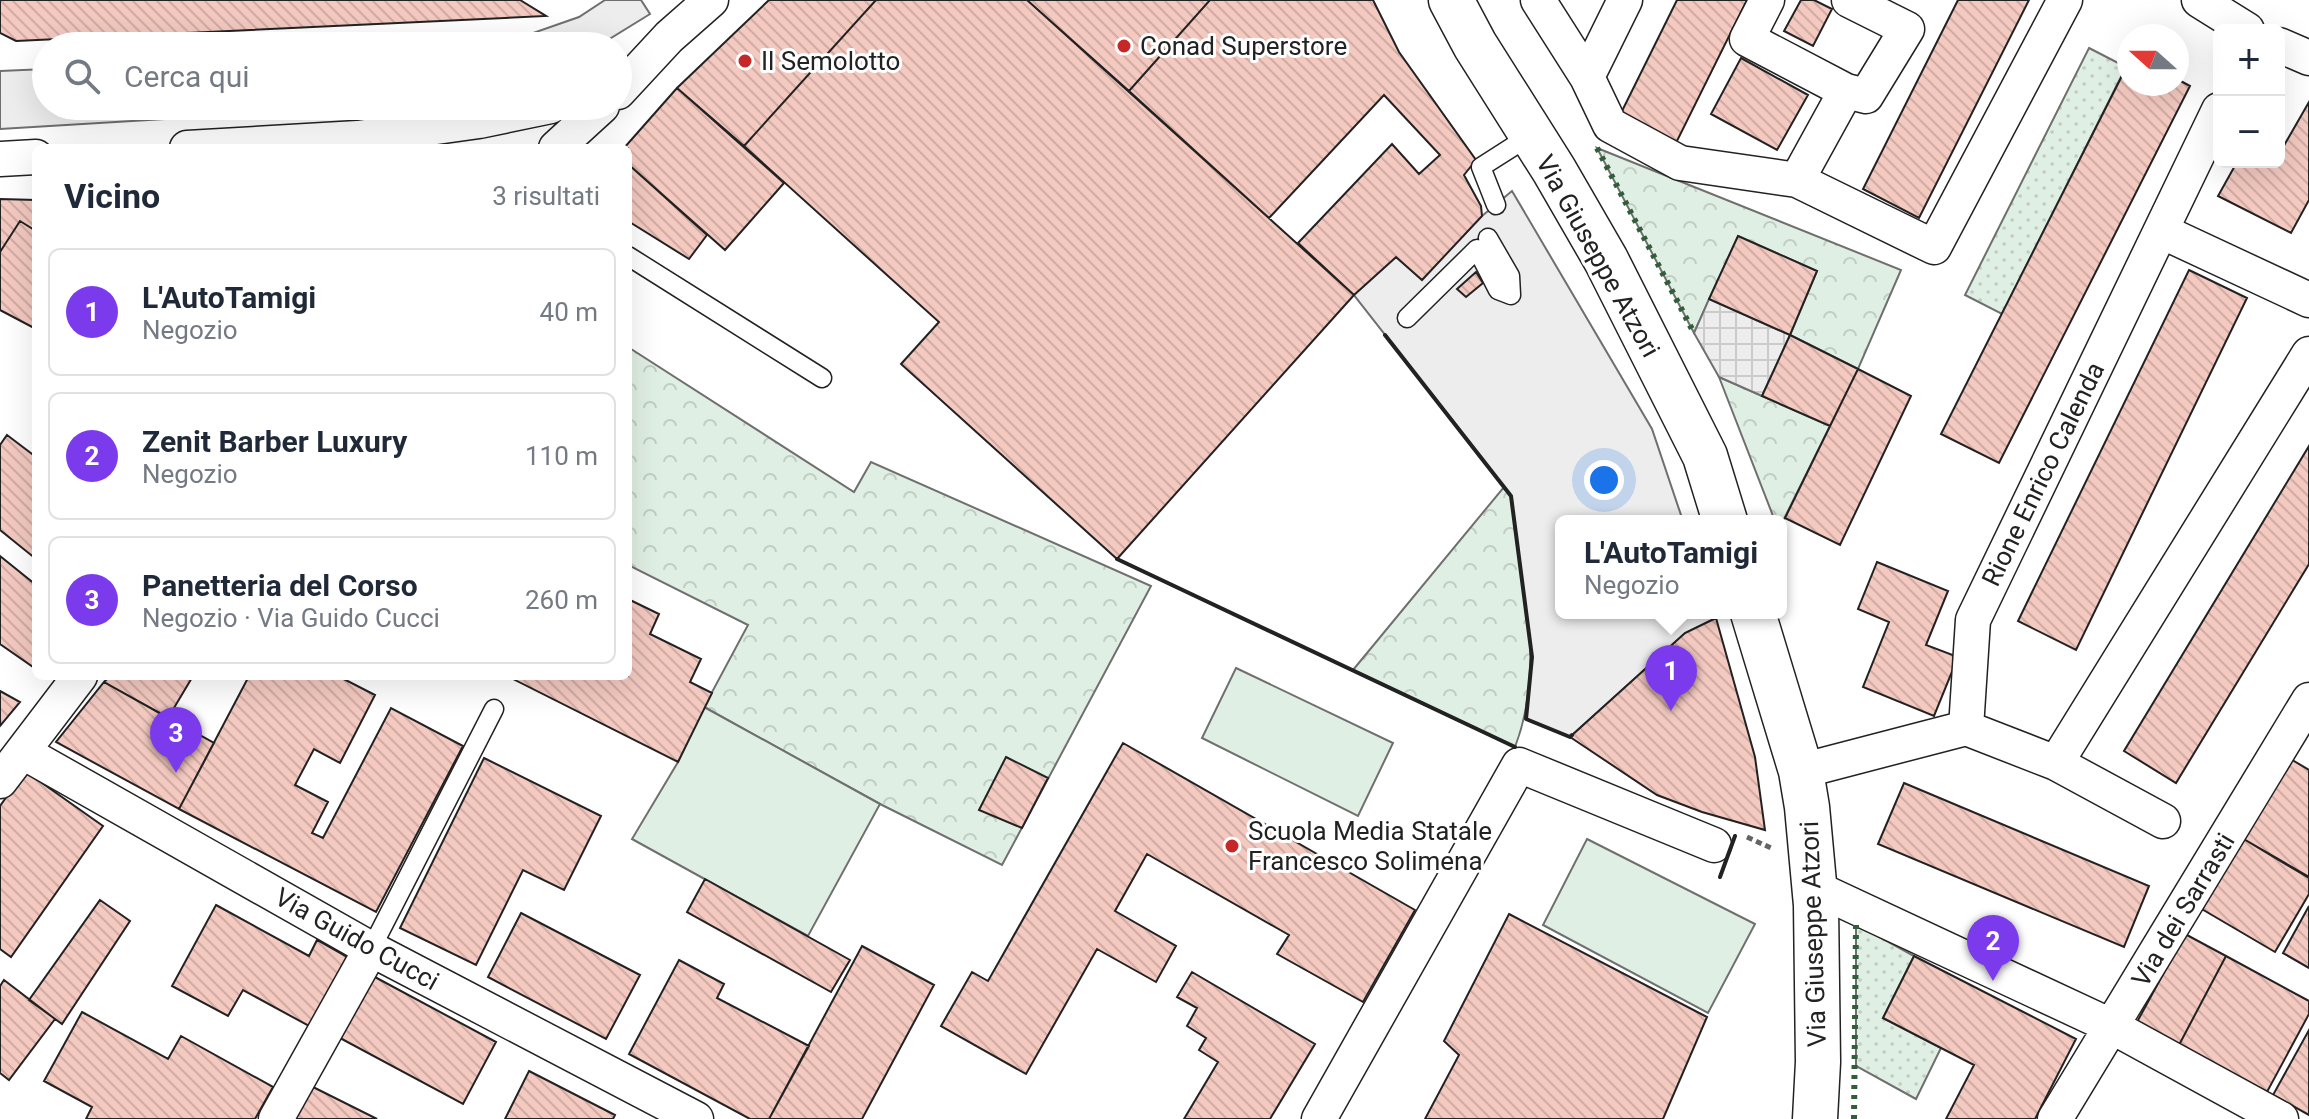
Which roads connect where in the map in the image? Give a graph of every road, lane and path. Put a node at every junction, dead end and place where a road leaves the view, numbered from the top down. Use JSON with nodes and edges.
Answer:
{"nodes":[{"id":1,"x":676,"y":0,"type":"edge"},
{"id":2,"x":711,"y":0,"type":"edge"},
{"id":3,"x":1451,"y":0,"type":"edge"},
{"id":4,"x":1538,"y":0,"type":"edge"},
{"id":5,"x":1625,"y":0,"type":"edge"},
{"id":6,"x":1767,"y":0,"type":"edge"},
{"id":7,"x":1849,"y":0,"type":"edge"},
{"id":8,"x":2065,"y":0,"type":"edge"},
{"id":9,"x":2199,"y":0,"type":"edge"},
{"id":10,"x":2237,"y":24,"type":"edge"},
{"id":11,"x":669,"y":37,"type":"junction"},
{"id":12,"x":2285,"y":48,"type":"edge"},
{"id":13,"x":2309,"y":58,"type":"edge"},
{"id":14,"x":632,"y":77,"type":"edge"},
{"id":15,"x":1587,"y":77,"type":"junction"},
{"id":16,"x":1846,"y":91,"type":"junction"},
{"id":17,"x":484,"y":120,"type":"edge"},
{"id":18,"x":587,"y":120,"type":"edge"},
{"id":19,"x":2213,"y":123,"type":"edge"},
{"id":20,"x":1531,"y":135,"type":"junction"},
{"id":21,"x":368,"y":143,"type":"edge"},
{"id":22,"x":332,"y":144,"type":"edge"},
{"id":23,"x":560,"y":144,"type":"edge"},
{"id":24,"x":32,"y":157,"type":"edge"},
{"id":25,"x":0,"y":159,"type":"edge"},
{"id":26,"x":1797,"y":180,"type":"junction"},
{"id":27,"x":1496,"y":205,"type":"dead end"},
{"id":28,"x":2161,"y":231,"type":"junction"},
{"id":29,"x":1488,"y":238,"type":"dead end"},
{"id":30,"x":632,"y":259,"type":"edge"},
{"id":31,"x":2309,"y":300,"type":"edge"},
{"id":32,"x":1407,"y":318,"type":"dead end"},
{"id":33,"x":2309,"y":354,"type":"edge"},
{"id":34,"x":822,"y":378,"type":"dead end"},
{"id":35,"x":1723,"y":515,"type":"edge"},
{"id":36,"x":1755,"y":619,"type":"edge"},
{"id":37,"x":77,"y":680,"type":"edge"},
{"id":38,"x":2309,"y":700,"type":"edge"},
{"id":39,"x":494,"y":709,"type":"dead end"},
{"id":40,"x":1966,"y":728,"type":"junction"},
{"id":41,"x":23,"y":752,"type":"junction"},
{"id":42,"x":2056,"y":763,"type":"junction"},
{"id":43,"x":1801,"y":771,"type":"junction"},
{"id":44,"x":0,"y":781,"type":"edge"},
{"id":45,"x":2163,"y":821,"type":"dead end"},
{"id":46,"x":1714,"y":845,"type":"dead end"},
{"id":47,"x":1815,"y":888,"type":"junction"},
{"id":48,"x":371,"y":949,"type":"junction"},
{"id":49,"x":2113,"y":1027,"type":"junction"},
{"id":50,"x":276,"y":1119,"type":"edge"},
{"id":51,"x":696,"y":1119,"type":"edge"},
{"id":52,"x":1319,"y":1119,"type":"edge"},
{"id":53,"x":1815,"y":1119,"type":"edge"},
{"id":54,"x":2055,"y":1119,"type":"edge"},
{"id":55,"x":2281,"y":1119,"type":"edge"}],
"edges":[{"from":1,"to":11,"type":"street"},
{"from":2,"to":11,"type":"street"},
{"from":3,"to":20,"type":"main road","name":"Via Giuseppe Atzori"},
{"from":4,"to":15,"type":"street"},
{"from":5,"to":15,"type":"street"},
{"from":6,"to":16,"type":"street"},
{"from":7,"to":16,"type":"street"},
{"from":8,"to":26,"type":"street"},
{"from":9,"to":10,"type":"street"},
{"from":11,"to":14,"type":"street"},
{"from":12,"to":13,"type":"street"},
{"from":15,"to":26,"type":"street"},
{"from":16,"to":26,"type":"street"},
{"from":17,"to":21,"type":"street"},
{"from":18,"to":23,"type":"street"},
{"from":19,"to":28,"type":"street","name":"Rione Enrico Calenda"},
{"from":20,"to":27,"type":"lane"},
{"from":20,"to":35,"type":"main road","name":"Via Giuseppe Atzori"},
{"from":21,"to":22,"type":"street"},
{"from":24,"to":25,"type":"street"},
{"from":28,"to":31,"type":"street"},
{"from":28,"to":40,"type":"street","name":"Rione Enrico Calenda"},
{"from":29,"to":32,"type":"lane"},
{"from":30,"to":34,"type":"lane"},
{"from":33,"to":42,"type":"street"},
{"from":36,"to":43,"type":"main road","name":"Via Giuseppe Atzori"},
{"from":37,"to":41,"type":"street"},
{"from":38,"to":49,"type":"street","name":"Via dei Sarrasti"},
{"from":39,"to":48,"type":"lane"},
{"from":40,"to":42,"type":"street"},
{"from":40,"to":43,"type":"street"},
{"from":41,"to":44,"type":"street"},
{"from":41,"to":48,"type":"street","name":"Via Guido Cucci"},
{"from":42,"to":45,"type":"street"},
{"from":43,"to":47,"type":"main road","name":"Via Giuseppe Atzori"},
{"from":46,"to":52,"type":"street"},
{"from":47,"to":49,"type":"street"},
{"from":47,"to":53,"type":"main road","name":"Via Giuseppe Atzori"},
{"from":48,"to":50,"type":"street"},
{"from":48,"to":51,"type":"street","name":"Via Guido Cucci"},
{"from":49,"to":54,"type":"street","name":"Via dei Sarrasti"},
{"from":49,"to":55,"type":"street"}]}
